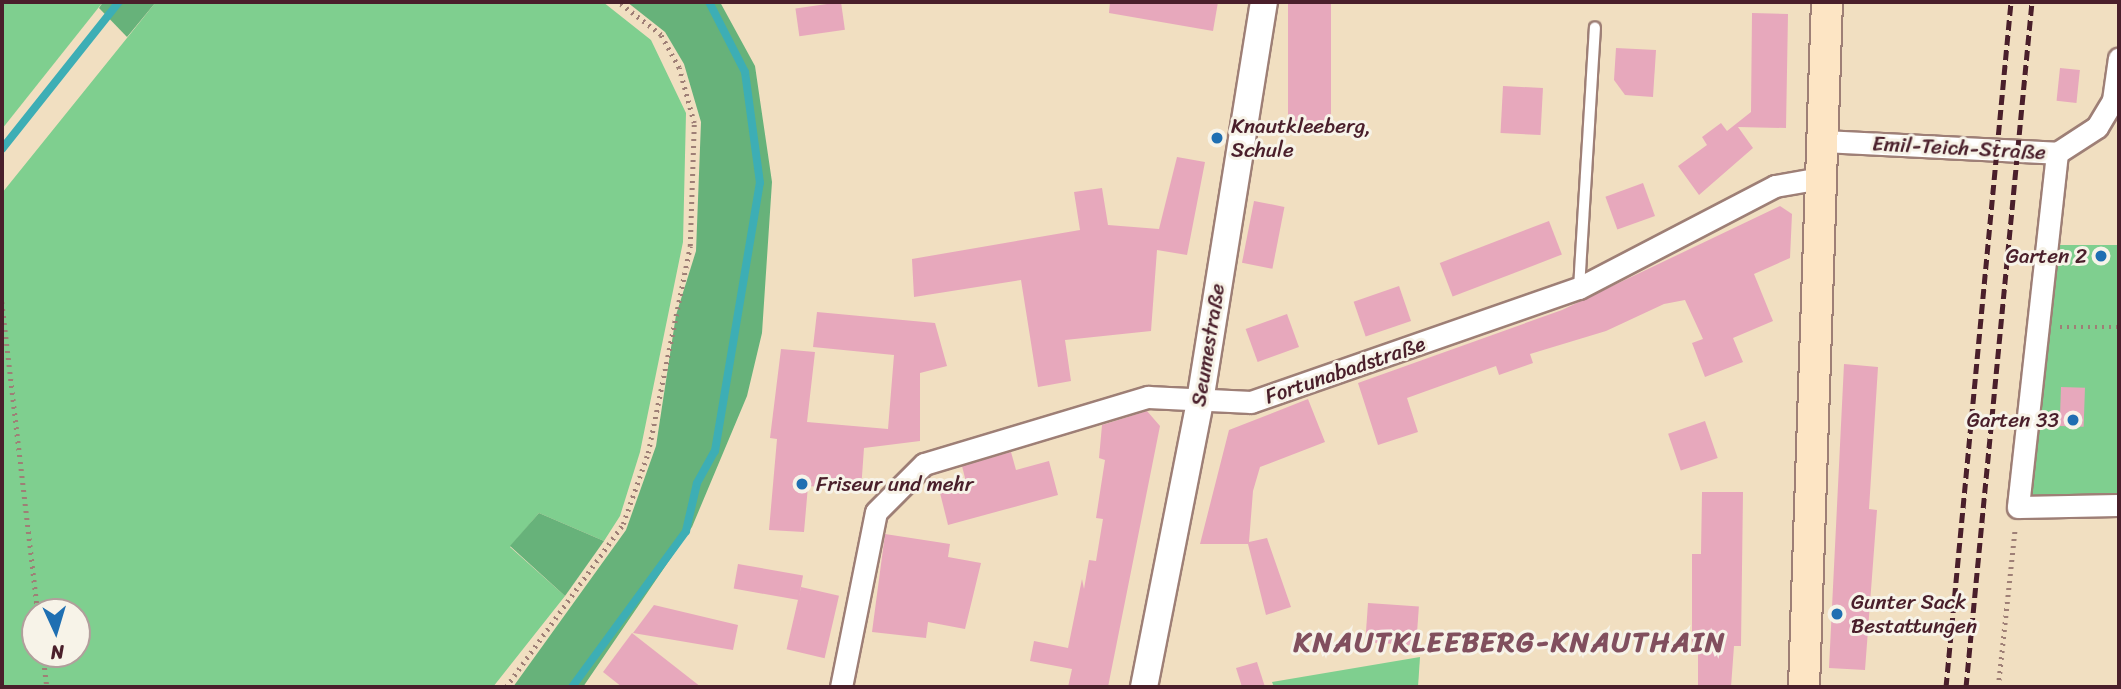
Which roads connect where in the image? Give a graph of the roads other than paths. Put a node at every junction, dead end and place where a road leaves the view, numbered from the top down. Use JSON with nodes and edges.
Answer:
{"nodes":[{"id":1,"x":1264,"y":2,"type":"edge"},
{"id":2,"x":1827,"y":2,"type":"edge"},
{"id":3,"x":1594,"y":27,"type":"dead end"},
{"id":4,"x":2119,"y":58,"type":"edge"},
{"id":5,"x":1823,"y":141,"type":"junction"},
{"id":6,"x":2057,"y":153,"type":"junction"},
{"id":7,"x":1821,"y":178,"type":"junction"},
{"id":8,"x":1579,"y":288,"type":"junction"},
{"id":9,"x":1200,"y":401,"type":"junction"},
{"id":10,"x":2119,"y":505,"type":"edge"},
{"id":11,"x":841,"y":687,"type":"edge"},
{"id":12,"x":1144,"y":687,"type":"edge"},
{"id":13,"x":1804,"y":687,"type":"edge"}],
"edges":[{"from":1,"to":9,"type":"street","name":"Seumestraße"},
{"from":2,"to":5,"type":"main road"},
{"from":3,"to":8,"type":"lane"},
{"from":4,"to":6,"type":"street","name":"Emil-Teich-Straße"},
{"from":5,"to":6,"type":"street","name":"Emil-Teich-Straße"},
{"from":5,"to":7,"type":"main road"},
{"from":6,"to":10,"type":"street"},
{"from":7,"to":8,"type":"street","name":"Fortunabadstraße"},
{"from":7,"to":13,"type":"main road"},
{"from":8,"to":9,"type":"street","name":"Fortunabadstraße"},
{"from":9,"to":11,"type":"street","name":"Fortunabadstraße"},
{"from":9,"to":12,"type":"street","name":"Seumestraße"}]}
